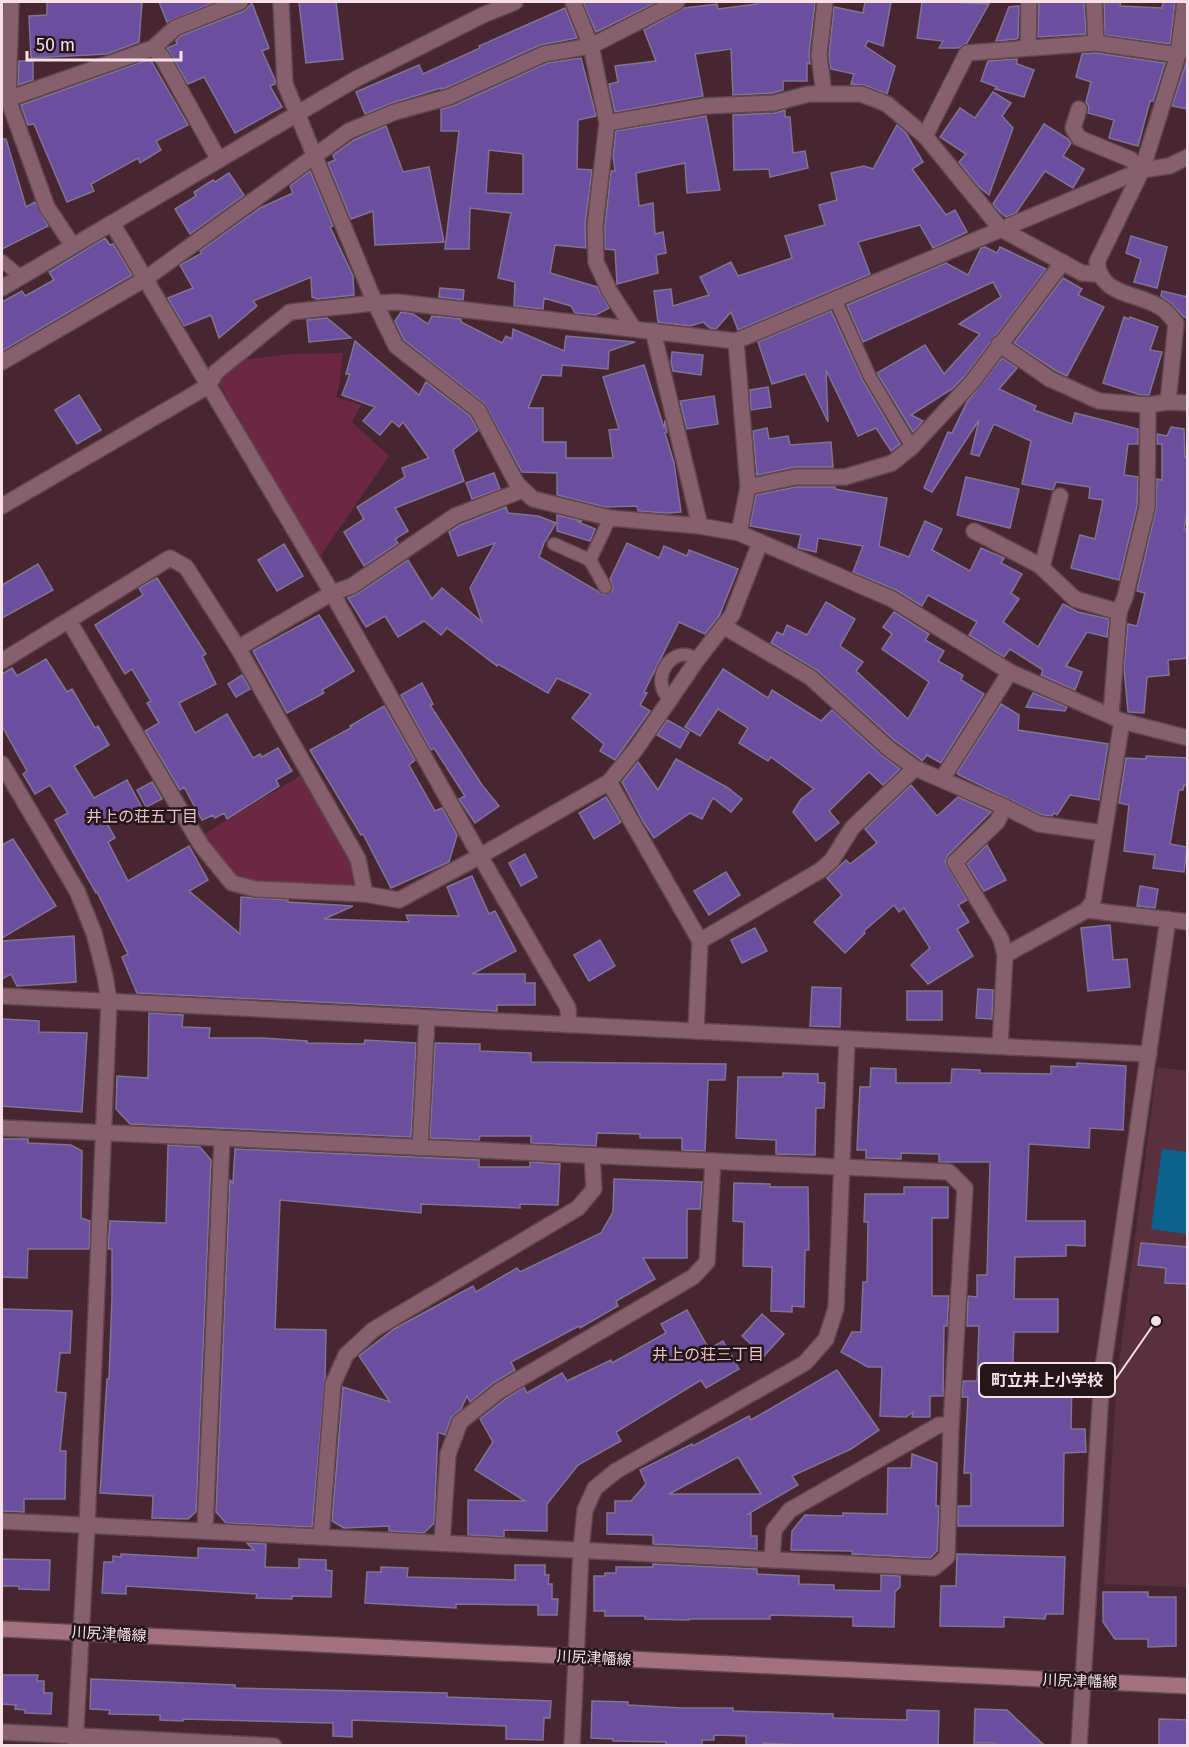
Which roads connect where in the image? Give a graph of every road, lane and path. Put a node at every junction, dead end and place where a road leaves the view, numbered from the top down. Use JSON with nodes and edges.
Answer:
{"nodes":[{"id":1,"x":11,"y":2,"type":"edge"},
{"id":2,"x":240,"y":2,"type":"edge"},
{"id":3,"x":281,"y":2,"type":"edge"},
{"id":4,"x":515,"y":2,"type":"edge"},
{"id":5,"x":573,"y":2,"type":"edge"},
{"id":6,"x":677,"y":2,"type":"edge"},
{"id":7,"x":825,"y":2,"type":"edge"},
{"id":8,"x":1029,"y":2,"type":"edge"},
{"id":9,"x":1094,"y":2,"type":"edge"},
{"id":10,"x":1185,"y":2,"type":"edge"},
{"id":11,"x":1096,"y":43,"type":"junction"},
{"id":12,"x":591,"y":46,"type":"junction"},
{"id":13,"x":153,"y":48,"type":"junction"},
{"id":14,"x":1028,"y":48,"type":"junction"},
{"id":15,"x":1178,"y":55,"type":"junction"},
{"id":16,"x":824,"y":94,"type":"junction"},
{"id":17,"x":5,"y":100,"type":"edge"},
{"id":18,"x":1079,"y":109,"type":"dead end"},
{"id":19,"x":297,"y":115,"type":"junction"},
{"id":20,"x":607,"y":123,"type":"junction"},
{"id":21,"x":925,"y":136,"type":"junction"},
{"id":22,"x":315,"y":155,"type":"junction"},
{"id":23,"x":1188,"y":158,"type":"edge"},
{"id":24,"x":219,"y":160,"type":"junction"},
{"id":25,"x":1142,"y":170,"type":"junction"},
{"id":26,"x":112,"y":223,"type":"junction"},
{"id":27,"x":1000,"y":229,"type":"junction"},
{"id":28,"x":73,"y":246,"type":"junction"},
{"id":29,"x":2,"y":261,"type":"edge"},
{"id":30,"x":1063,"y":262,"type":"junction"},
{"id":31,"x":1098,"y":274,"type":"junction"},
{"id":32,"x":21,"y":277,"type":"junction"},
{"id":33,"x":145,"y":279,"type":"junction"},
{"id":34,"x":2,"y":288,"type":"edge"},
{"id":35,"x":835,"y":299,"type":"junction"},
{"id":36,"x":375,"y":303,"type":"junction"},
{"id":37,"x":634,"y":329,"type":"junction"},
{"id":38,"x":653,"y":331,"type":"junction"},
{"id":39,"x":736,"y":341,"type":"junction"},
{"id":40,"x":999,"y":344,"type":"junction"},
{"id":41,"x":2,"y":362,"type":"edge"},
{"id":42,"x":208,"y":386,"type":"junction"},
{"id":43,"x":1168,"y":402,"type":"junction"},
{"id":44,"x":1188,"y":403,"type":"edge"},
{"id":45,"x":1148,"y":405,"type":"junction"},
{"id":46,"x":912,"y":447,"type":"junction"},
{"id":47,"x":748,"y":487,"type":"junction"},
{"id":48,"x":523,"y":490,"type":"junction"},
{"id":49,"x":1060,"y":496,"type":"dead end"},
{"id":50,"x":2,"y":507,"type":"edge"},
{"id":51,"x":610,"y":518,"type":"junction"},
{"id":52,"x":700,"y":526,"type":"junction"},
{"id":53,"x":974,"y":531,"type":"dead end"},
{"id":54,"x":739,"y":533,"type":"junction"},
{"id":55,"x":760,"y":543,"type":"junction"},
{"id":56,"x":554,"y":544,"type":"dead end"},
{"id":57,"x":590,"y":560,"type":"junction"},
{"id":58,"x":1041,"y":567,"type":"junction"},
{"id":59,"x":605,"y":587,"type":"dead end"},
{"id":60,"x":332,"y":593,"type":"junction"},
{"id":61,"x":1119,"y":612,"type":"junction"},
{"id":62,"x":69,"y":621,"type":"junction"},
{"id":63,"x":723,"y":626,"type":"junction"},
{"id":64,"x":238,"y":648,"type":"junction"},
{"id":65,"x":697,"y":660,"type":"junction"},
{"id":66,"x":2,"y":661,"type":"edge"},
{"id":67,"x":1011,"y":672,"type":"junction"},
{"id":68,"x":669,"y":700,"type":"junction"},
{"id":69,"x":1116,"y":718,"type":"junction"},
{"id":70,"x":1188,"y":738,"type":"edge"},
{"id":71,"x":2,"y":764,"type":"edge"},
{"id":72,"x":915,"y":768,"type":"junction"},
{"id":73,"x":942,"y":779,"type":"junction"},
{"id":74,"x":609,"y":782,"type":"junction"},
{"id":75,"x":1005,"y":807,"type":"junction"},
{"id":76,"x":1103,"y":833,"type":"junction"},
{"id":77,"x":480,"y":856,"type":"junction"},
{"id":78,"x":365,"y":894,"type":"junction"},
{"id":79,"x":1088,"y":910,"type":"junction"},
{"id":80,"x":1168,"y":919,"type":"junction"},
{"id":81,"x":1188,"y":922,"type":"edge"},
{"id":82,"x":700,"y":941,"type":"junction"},
{"id":83,"x":1005,"y":956,"type":"junction"},
{"id":84,"x":2,"y":996,"type":"edge"},
{"id":85,"x":109,"y":1002,"type":"junction"},
{"id":86,"x":427,"y":1018,"type":"junction"},
{"id":87,"x":569,"y":1024,"type":"junction"},
{"id":88,"x":696,"y":1031,"type":"junction"},
{"id":89,"x":847,"y":1039,"type":"junction"},
{"id":90,"x":1000,"y":1046,"type":"junction"},
{"id":91,"x":1149,"y":1054,"type":"junction"},
{"id":92,"x":2,"y":1128,"type":"edge"},
{"id":93,"x":103,"y":1133,"type":"junction"},
{"id":94,"x":222,"y":1139,"type":"junction"},
{"id":95,"x":420,"y":1148,"type":"junction"},
{"id":96,"x":592,"y":1156,"type":"junction"},
{"id":97,"x":713,"y":1161,"type":"junction"},
{"id":98,"x":843,"y":1167,"type":"junction"},
{"id":99,"x":951,"y":1425,"type":"junction"},
{"id":100,"x":2,"y":1521,"type":"edge"},
{"id":101,"x":87,"y":1526,"type":"junction"},
{"id":102,"x":205,"y":1531,"type":"junction"},
{"id":103,"x":321,"y":1537,"type":"junction"},
{"id":104,"x":442,"y":1543,"type":"junction"},
{"id":105,"x":581,"y":1550,"type":"junction"},
{"id":106,"x":772,"y":1560,"type":"junction"},
{"id":107,"x":2,"y":1629,"type":"edge"},
{"id":108,"x":81,"y":1633,"type":"junction"},
{"id":109,"x":577,"y":1657,"type":"junction"},
{"id":110,"x":1083,"y":1681,"type":"junction"},
{"id":111,"x":1188,"y":1686,"type":"edge"},
{"id":112,"x":2,"y":1732,"type":"edge"},
{"id":113,"x":75,"y":1741,"type":"edge"},
{"id":114,"x":198,"y":1744,"type":"edge"},
{"id":115,"x":274,"y":1746,"type":"edge"},
{"id":116,"x":572,"y":1746,"type":"edge"},
{"id":117,"x":1079,"y":1746,"type":"edge"}],
"edges":[{"from":1,"to":17,"type":"street"},
{"from":2,"to":13,"type":"street"},
{"from":3,"to":19,"type":"street"},
{"from":4,"to":19,"type":"street"},
{"from":5,"to":12,"type":"street"},
{"from":6,"to":12,"type":"street"},
{"from":7,"to":16,"type":"street"},
{"from":8,"to":14,"type":"street"},
{"from":9,"to":11,"type":"street"},
{"from":10,"to":15,"type":"street"},
{"from":11,"to":14,"type":"street"},
{"from":11,"to":15,"type":"street"},
{"from":12,"to":20,"type":"street"},
{"from":12,"to":22,"type":"street"},
{"from":13,"to":17,"type":"street"},
{"from":13,"to":24,"type":"street"},
{"from":14,"to":21,"type":"street"},
{"from":15,"to":25,"type":"street"},
{"from":16,"to":20,"type":"street"},
{"from":16,"to":21,"type":"street"},
{"from":17,"to":28,"type":"street"},
{"from":18,"to":25,"type":"street"},
{"from":19,"to":22,"type":"street"},
{"from":19,"to":24,"type":"street"},
{"from":20,"to":37,"type":"street"},
{"from":21,"to":27,"type":"street"},
{"from":22,"to":33,"type":"street"},
{"from":22,"to":36,"type":"street"},
{"from":23,"to":25,"type":"street"},
{"from":24,"to":26,"type":"street"},
{"from":25,"to":27,"type":"street"},
{"from":25,"to":31,"type":"street"},
{"from":26,"to":28,"type":"street"},
{"from":26,"to":33,"type":"street"},
{"from":27,"to":30,"type":"street"},
{"from":27,"to":35,"type":"street"},
{"from":28,"to":32,"type":"street"},
{"from":29,"to":32,"type":"lane"},
{"from":30,"to":31,"type":"street"},
{"from":30,"to":40,"type":"street"},
{"from":31,"to":43,"type":"street"},
{"from":32,"to":34,"type":"street"},
{"from":33,"to":41,"type":"street"},
{"from":33,"to":42,"type":"street"},
{"from":35,"to":39,"type":"street"},
{"from":35,"to":46,"type":"lane"},
{"from":36,"to":37,"type":"street"},
{"from":36,"to":42,"type":"street"},
{"from":36,"to":48,"type":"street"},
{"from":37,"to":38,"type":"street"},
{"from":38,"to":39,"type":"street"},
{"from":38,"to":52,"type":"street"},
{"from":39,"to":47,"type":"street"},
{"from":40,"to":45,"type":"street"},
{"from":40,"to":46,"type":"street"},
{"from":42,"to":50,"type":"street"},
{"from":42,"to":60,"type":"street"},
{"from":43,"to":44,"type":"street"},
{"from":43,"to":45,"type":"street"},
{"from":45,"to":61,"type":"street"},
{"from":46,"to":47,"type":"street"},
{"from":47,"to":54,"type":"street"},
{"from":48,"to":51,"type":"street"},
{"from":48,"to":60,"type":"street"},
{"from":49,"to":58,"type":"street"},
{"from":51,"to":52,"type":"street"},
{"from":51,"to":57,"type":"lane"},
{"from":52,"to":54,"type":"street"},
{"from":53,"to":58,"type":"street"},
{"from":54,"to":55,"type":"street"},
{"from":55,"to":63,"type":"street"},
{"from":55,"to":67,"type":"street"},
{"from":56,"to":57,"type":"lane"},
{"from":57,"to":59,"type":"lane"},
{"from":58,"to":61,"type":"street"},
{"from":60,"to":64,"type":"street"},
{"from":60,"to":77,"type":"street"},
{"from":61,"to":69,"type":"street"},
{"from":62,"to":64,"type":"street"},
{"from":62,"to":66,"type":"street"},
{"from":62,"to":78,"type":"street"},
{"from":63,"to":65,"type":"street"},
{"from":63,"to":72,"type":"street"},
{"from":64,"to":78,"type":"street"},
{"from":65,"to":68,"type":"street"},
{"from":65,"to":68,"type":"lane"},
{"from":67,"to":69,"type":"street"},
{"from":67,"to":73,"type":"street"},
{"from":68,"to":74,"type":"street"},
{"from":69,"to":70,"type":"street"},
{"from":69,"to":76,"type":"street"},
{"from":71,"to":85,"type":"street"},
{"from":72,"to":73,"type":"street"},
{"from":72,"to":82,"type":"street"},
{"from":73,"to":75,"type":"street"},
{"from":74,"to":77,"type":"street"},
{"from":74,"to":82,"type":"street"},
{"from":75,"to":76,"type":"street"},
{"from":75,"to":83,"type":"street"},
{"from":76,"to":79,"type":"street"},
{"from":77,"to":78,"type":"street"},
{"from":77,"to":87,"type":"street"},
{"from":79,"to":80,"type":"street"},
{"from":79,"to":83,"type":"street"},
{"from":80,"to":81,"type":"street"},
{"from":80,"to":91,"type":"street"},
{"from":82,"to":88,"type":"street"},
{"from":83,"to":90,"type":"street"},
{"from":84,"to":85,"type":"street"},
{"from":85,"to":86,"type":"street"},
{"from":85,"to":93,"type":"street"},
{"from":86,"to":87,"type":"street"},
{"from":86,"to":95,"type":"street"},
{"from":87,"to":88,"type":"street"},
{"from":88,"to":89,"type":"street"},
{"from":89,"to":90,"type":"street"},
{"from":89,"to":98,"type":"street"},
{"from":90,"to":91,"type":"street"},
{"from":91,"to":110,"type":"street"},
{"from":92,"to":93,"type":"street"},
{"from":93,"to":94,"type":"street"},
{"from":93,"to":101,"type":"street"},
{"from":94,"to":95,"type":"street"},
{"from":94,"to":102,"type":"street"},
{"from":95,"to":96,"type":"street"},
{"from":96,"to":97,"type":"street"},
{"from":96,"to":103,"type":"street"},
{"from":97,"to":98,"type":"street"},
{"from":97,"to":104,"type":"street"},
{"from":98,"to":99,"type":"street"},
{"from":98,"to":105,"type":"street"},
{"from":99,"to":106,"type":"street"},
{"from":99,"to":106,"type":"street"},
{"from":100,"to":101,"type":"street"},
{"from":101,"to":102,"type":"street"},
{"from":101,"to":108,"type":"street"},
{"from":102,"to":103,"type":"street"},
{"from":103,"to":104,"type":"street"},
{"from":104,"to":105,"type":"street"},
{"from":105,"to":106,"type":"street"},
{"from":105,"to":109,"type":"street"},
{"from":107,"to":108,"type":"main road","name":"川尻津幡線"},
{"from":108,"to":109,"type":"main road","name":"川尻津幡線"},
{"from":108,"to":113,"type":"street"},
{"from":109,"to":110,"type":"main road","name":"川尻津幡線"},
{"from":109,"to":116,"type":"street"},
{"from":110,"to":111,"type":"main road","name":"川尻津幡線"},
{"from":110,"to":117,"type":"street"},
{"from":112,"to":113,"type":"street"},
{"from":113,"to":114,"type":"street"},
{"from":114,"to":115,"type":"street"}]}
